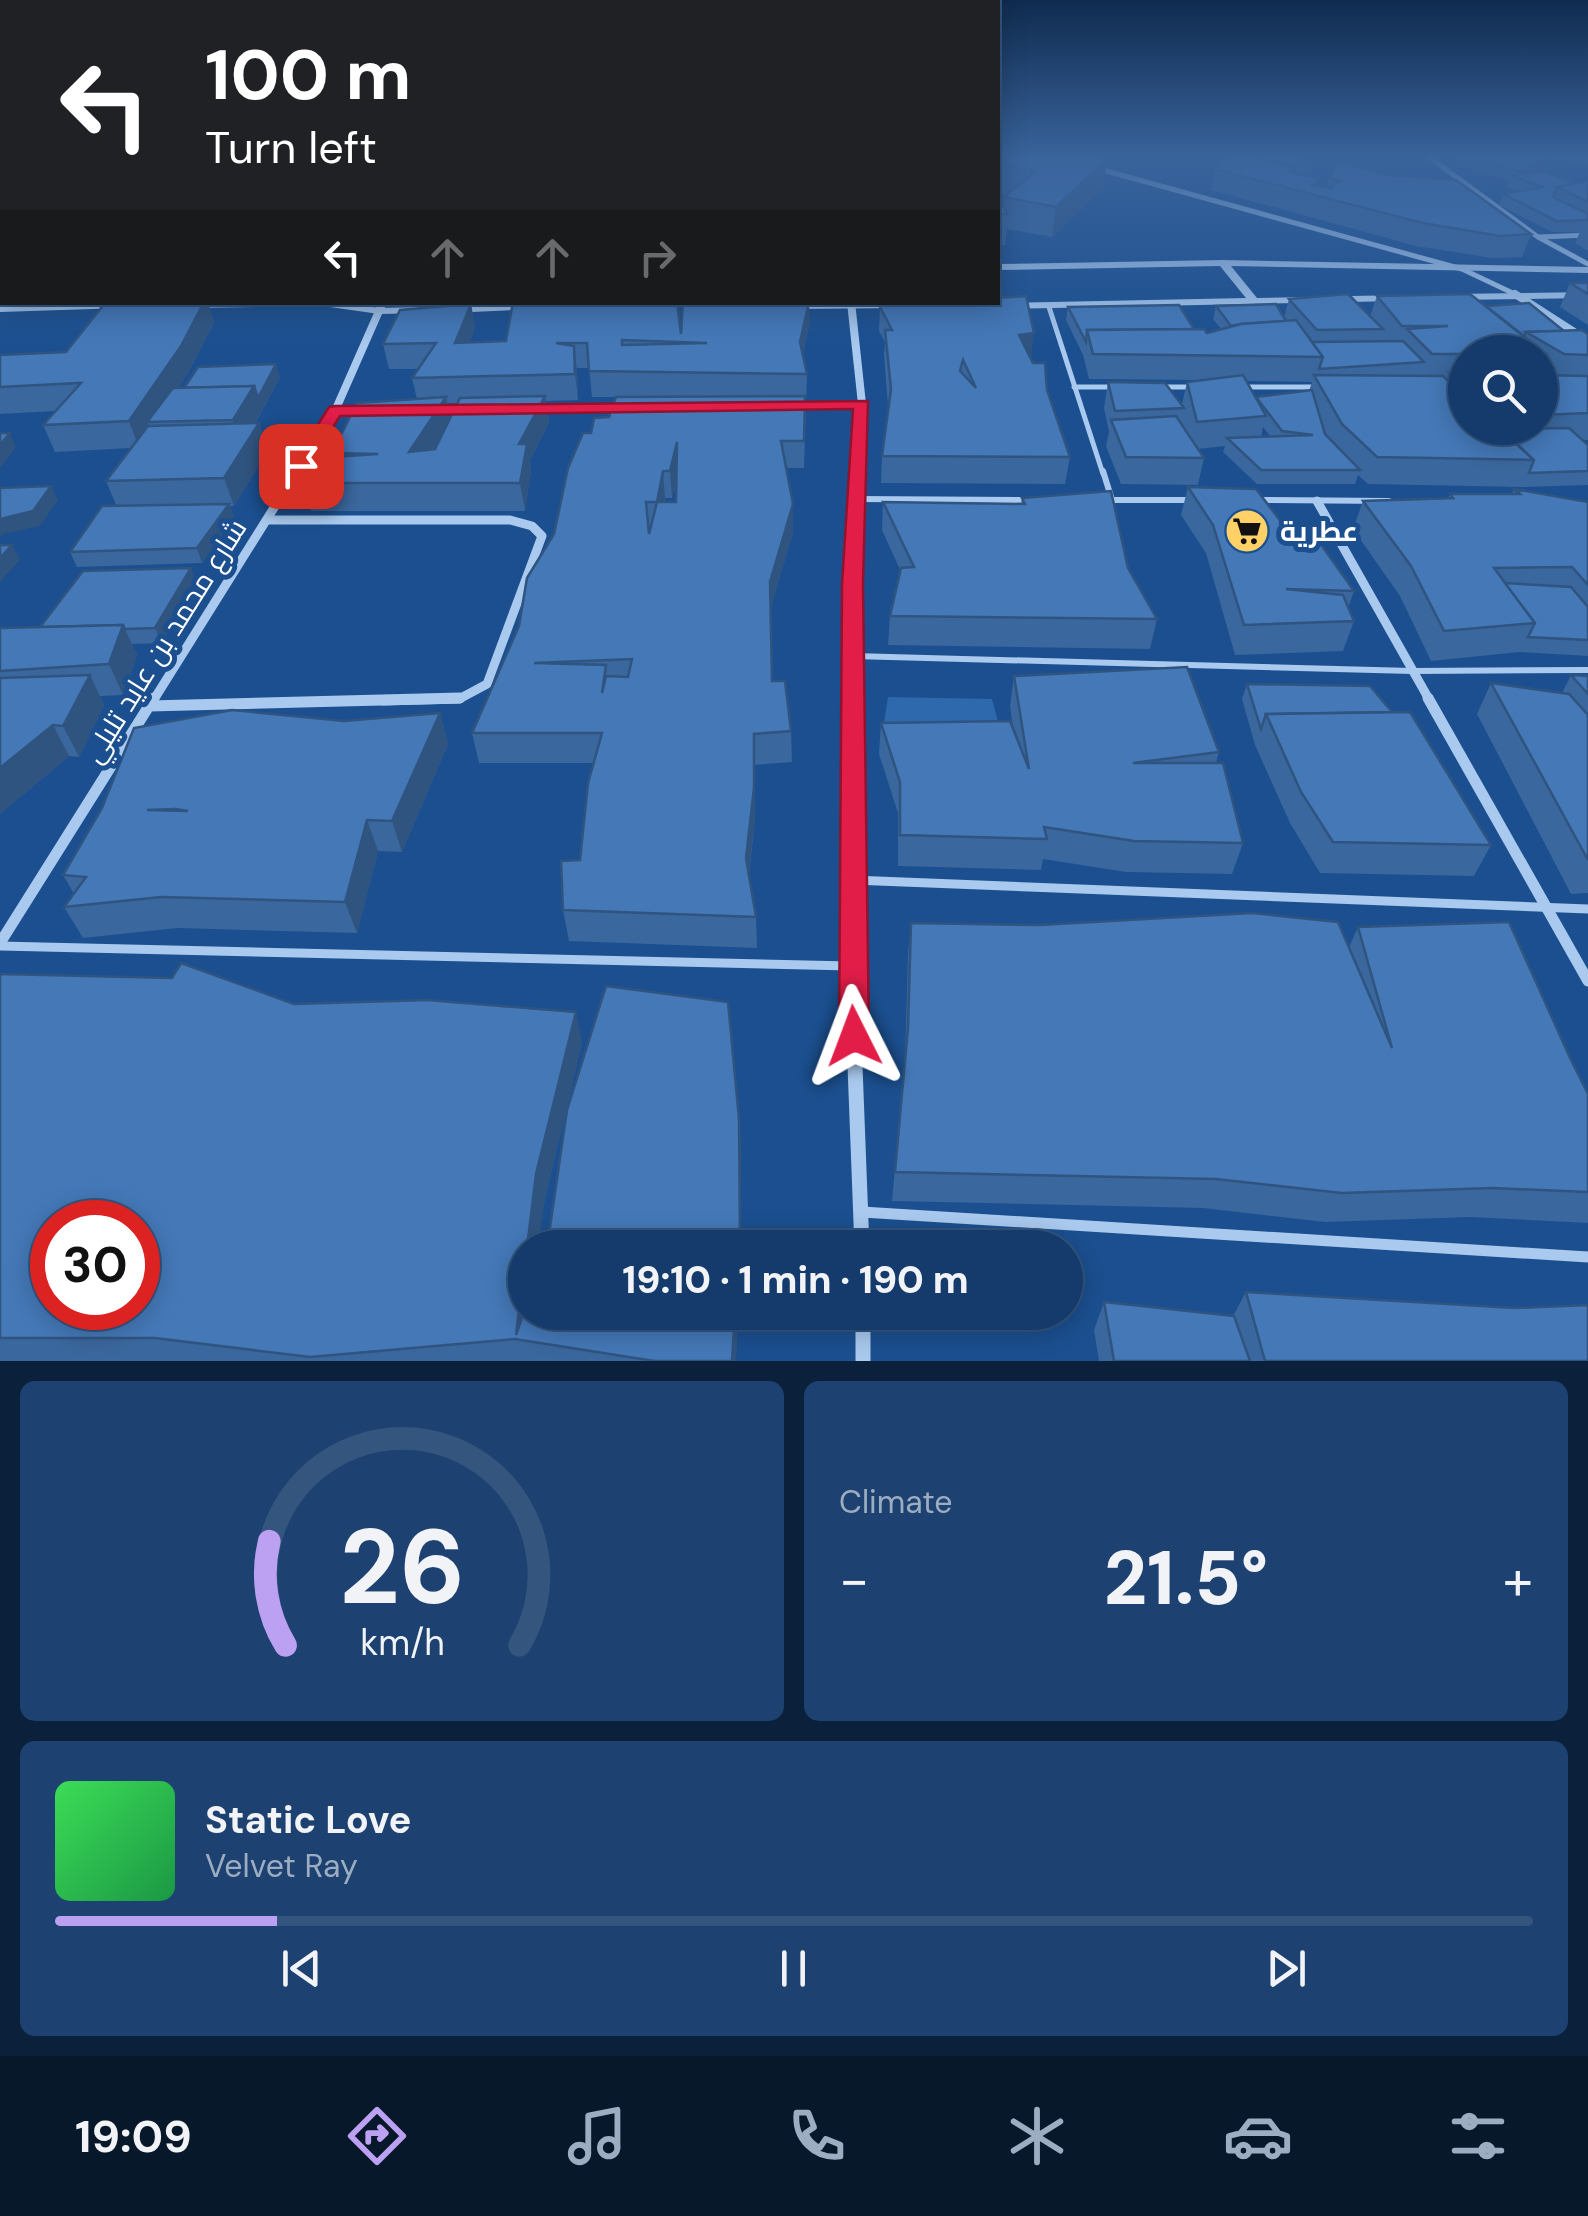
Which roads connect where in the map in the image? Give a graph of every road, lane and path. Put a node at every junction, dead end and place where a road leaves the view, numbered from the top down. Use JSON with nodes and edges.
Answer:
{"nodes":[{"id":1,"x":1286,"y":221,"type":"edge"},
{"id":2,"x":1516,"y":221,"type":"edge"},
{"id":3,"x":1588,"y":235,"type":"edge"},
{"id":4,"x":1538,"y":237,"type":"junction"},
{"id":5,"x":1223,"y":264,"type":"junction"},
{"id":6,"x":1000,"y":267,"type":"edge"},
{"id":7,"x":1588,"y":267,"type":"edge"},
{"id":8,"x":1462,"y":269,"type":"junction"},
{"id":9,"x":1517,"y":295,"type":"junction"},
{"id":10,"x":1588,"y":295,"type":"edge"},
{"id":11,"x":1442,"y":297,"type":"edge"},
{"id":12,"x":1404,"y":298,"type":"edge"},
{"id":13,"x":1254,"y":301,"type":"junction"},
{"id":14,"x":142,"y":305,"type":"edge"},
{"id":15,"x":352,"y":305,"type":"edge"},
{"id":16,"x":812,"y":305,"type":"edge"},
{"id":17,"x":852,"y":305,"type":"edge"},
{"id":18,"x":882,"y":305,"type":"edge"},
{"id":19,"x":1,"y":306,"type":"edge"},
{"id":20,"x":772,"y":306,"type":"edge"},
{"id":21,"x":911,"y":306,"type":"edge"},
{"id":22,"x":990,"y":306,"type":"edge"},
{"id":23,"x":381,"y":307,"type":"edge"},
{"id":24,"x":1049,"y":307,"type":"junction"},
{"id":25,"x":552,"y":308,"type":"edge"},
{"id":26,"x":1588,"y":341,"type":"edge"},
{"id":27,"x":1074,"y":387,"type":"junction"},
{"id":28,"x":1133,"y":387,"type":"edge"},
{"id":29,"x":1152,"y":387,"type":"edge"},
{"id":30,"x":1211,"y":387,"type":"edge"},
{"id":31,"x":1230,"y":387,"type":"edge"},
{"id":32,"x":1328,"y":387,"type":"edge"},
{"id":33,"x":862,"y":404,"type":"junction"},
{"id":34,"x":784,"y":405,"type":"edge"},
{"id":35,"x":628,"y":407,"type":"edge"},
{"id":36,"x":530,"y":408,"type":"edge"},
{"id":37,"x":374,"y":410,"type":"edge"},
{"id":38,"x":335,"y":411,"type":"junction"},
{"id":39,"x":856,"y":499,"type":"junction"},
{"id":40,"x":1034,"y":500,"type":"edge"},
{"id":41,"x":1093,"y":500,"type":"edge"},
{"id":42,"x":1112,"y":500,"type":"junction"},
{"id":43,"x":1206,"y":500,"type":"edge"},
{"id":44,"x":1243,"y":500,"type":"edge"},
{"id":45,"x":1317,"y":500,"type":"junction"},
{"id":46,"x":1395,"y":501,"type":"edge"},
{"id":47,"x":267,"y":520,"type":"junction"},
{"id":48,"x":853,"y":656,"type":"junction"},
{"id":49,"x":1588,"y":670,"type":"edge"},
{"id":50,"x":1412,"y":671,"type":"junction"},
{"id":51,"x":150,"y":706,"type":"junction"},
{"id":52,"x":852,"y":880,"type":"junction"},
{"id":53,"x":1547,"y":908,"type":"junction"},
{"id":54,"x":1588,"y":909,"type":"edge"},
{"id":55,"x":0,"y":945,"type":"edge"},
{"id":56,"x":851,"y":966,"type":"junction"},
{"id":57,"x":1588,"y":981,"type":"edge"},
{"id":58,"x":862,"y":1212,"type":"junction"},
{"id":59,"x":862,"y":1230,"type":"edge"},
{"id":60,"x":1588,"y":1257,"type":"edge"},
{"id":61,"x":862,"y":1330,"type":"edge"},
{"id":62,"x":863,"y":1361,"type":"edge"}],
"edges":[{"from":1,"to":8,"type":"street"},
{"from":2,"to":4,"type":"street"},
{"from":3,"to":4,"type":"street"},
{"from":4,"to":7,"type":"street"},
{"from":5,"to":6,"type":"street"},
{"from":5,"to":8,"type":"street"},
{"from":5,"to":13,"type":"street"},
{"from":7,"to":8,"type":"street"},
{"from":8,"to":9,"type":"street"},
{"from":9,"to":10,"type":"street"},
{"from":9,"to":11,"type":"street"},
{"from":9,"to":26,"type":"street"},
{"from":12,"to":13,"type":"street"},
{"from":13,"to":24,"type":"street"},
{"from":14,"to":19,"type":"street"},
{"from":15,"to":23,"type":"street"},
{"from":16,"to":20,"type":"street"},
{"from":17,"to":33,"type":"street"},
{"from":18,"to":21,"type":"street"},
{"from":22,"to":24,"type":"street"},
{"from":23,"to":25,"type":"street"},
{"from":23,"to":38,"type":"street","name":"شارع محمد بن عايد تليلي"},
{"from":24,"to":27,"type":"lane"},
{"from":27,"to":28,"type":"lane"},
{"from":27,"to":42,"type":"lane"},
{"from":29,"to":30,"type":"lane"},
{"from":31,"to":32,"type":"lane"},
{"from":33,"to":34,"type":"lane"},
{"from":33,"to":39,"type":"street"},
{"from":35,"to":36,"type":"lane"},
{"from":37,"to":38,"type":"lane"},
{"from":38,"to":47,"type":"street","name":"شارع محمد بن عايد تليلي"},
{"from":39,"to":40,"type":"lane"},
{"from":39,"to":48,"type":"street"},
{"from":41,"to":42,"type":"lane"},
{"from":42,"to":43,"type":"lane"},
{"from":44,"to":45,"type":"lane"},
{"from":45,"to":46,"type":"lane"},
{"from":45,"to":50,"type":"street"},
{"from":47,"to":51,"type":"street","name":"شارع محمد بن عايد تليلي"},
{"from":47,"to":51,"type":"street"},
{"from":48,"to":50,"type":"lane"},
{"from":48,"to":52,"type":"street"},
{"from":49,"to":50,"type":"lane"},
{"from":50,"to":53,"type":"street"},
{"from":51,"to":55,"type":"street","name":"شارع محمد بن عايد تليلي"},
{"from":52,"to":53,"type":"lane"},
{"from":52,"to":56,"type":"street"},
{"from":53,"to":54,"type":"lane"},
{"from":53,"to":57,"type":"street"},
{"from":55,"to":56,"type":"lane"},
{"from":56,"to":58,"type":"street"},
{"from":58,"to":59,"type":"street"},
{"from":58,"to":60,"type":"lane"},
{"from":61,"to":62,"type":"street"}]}
